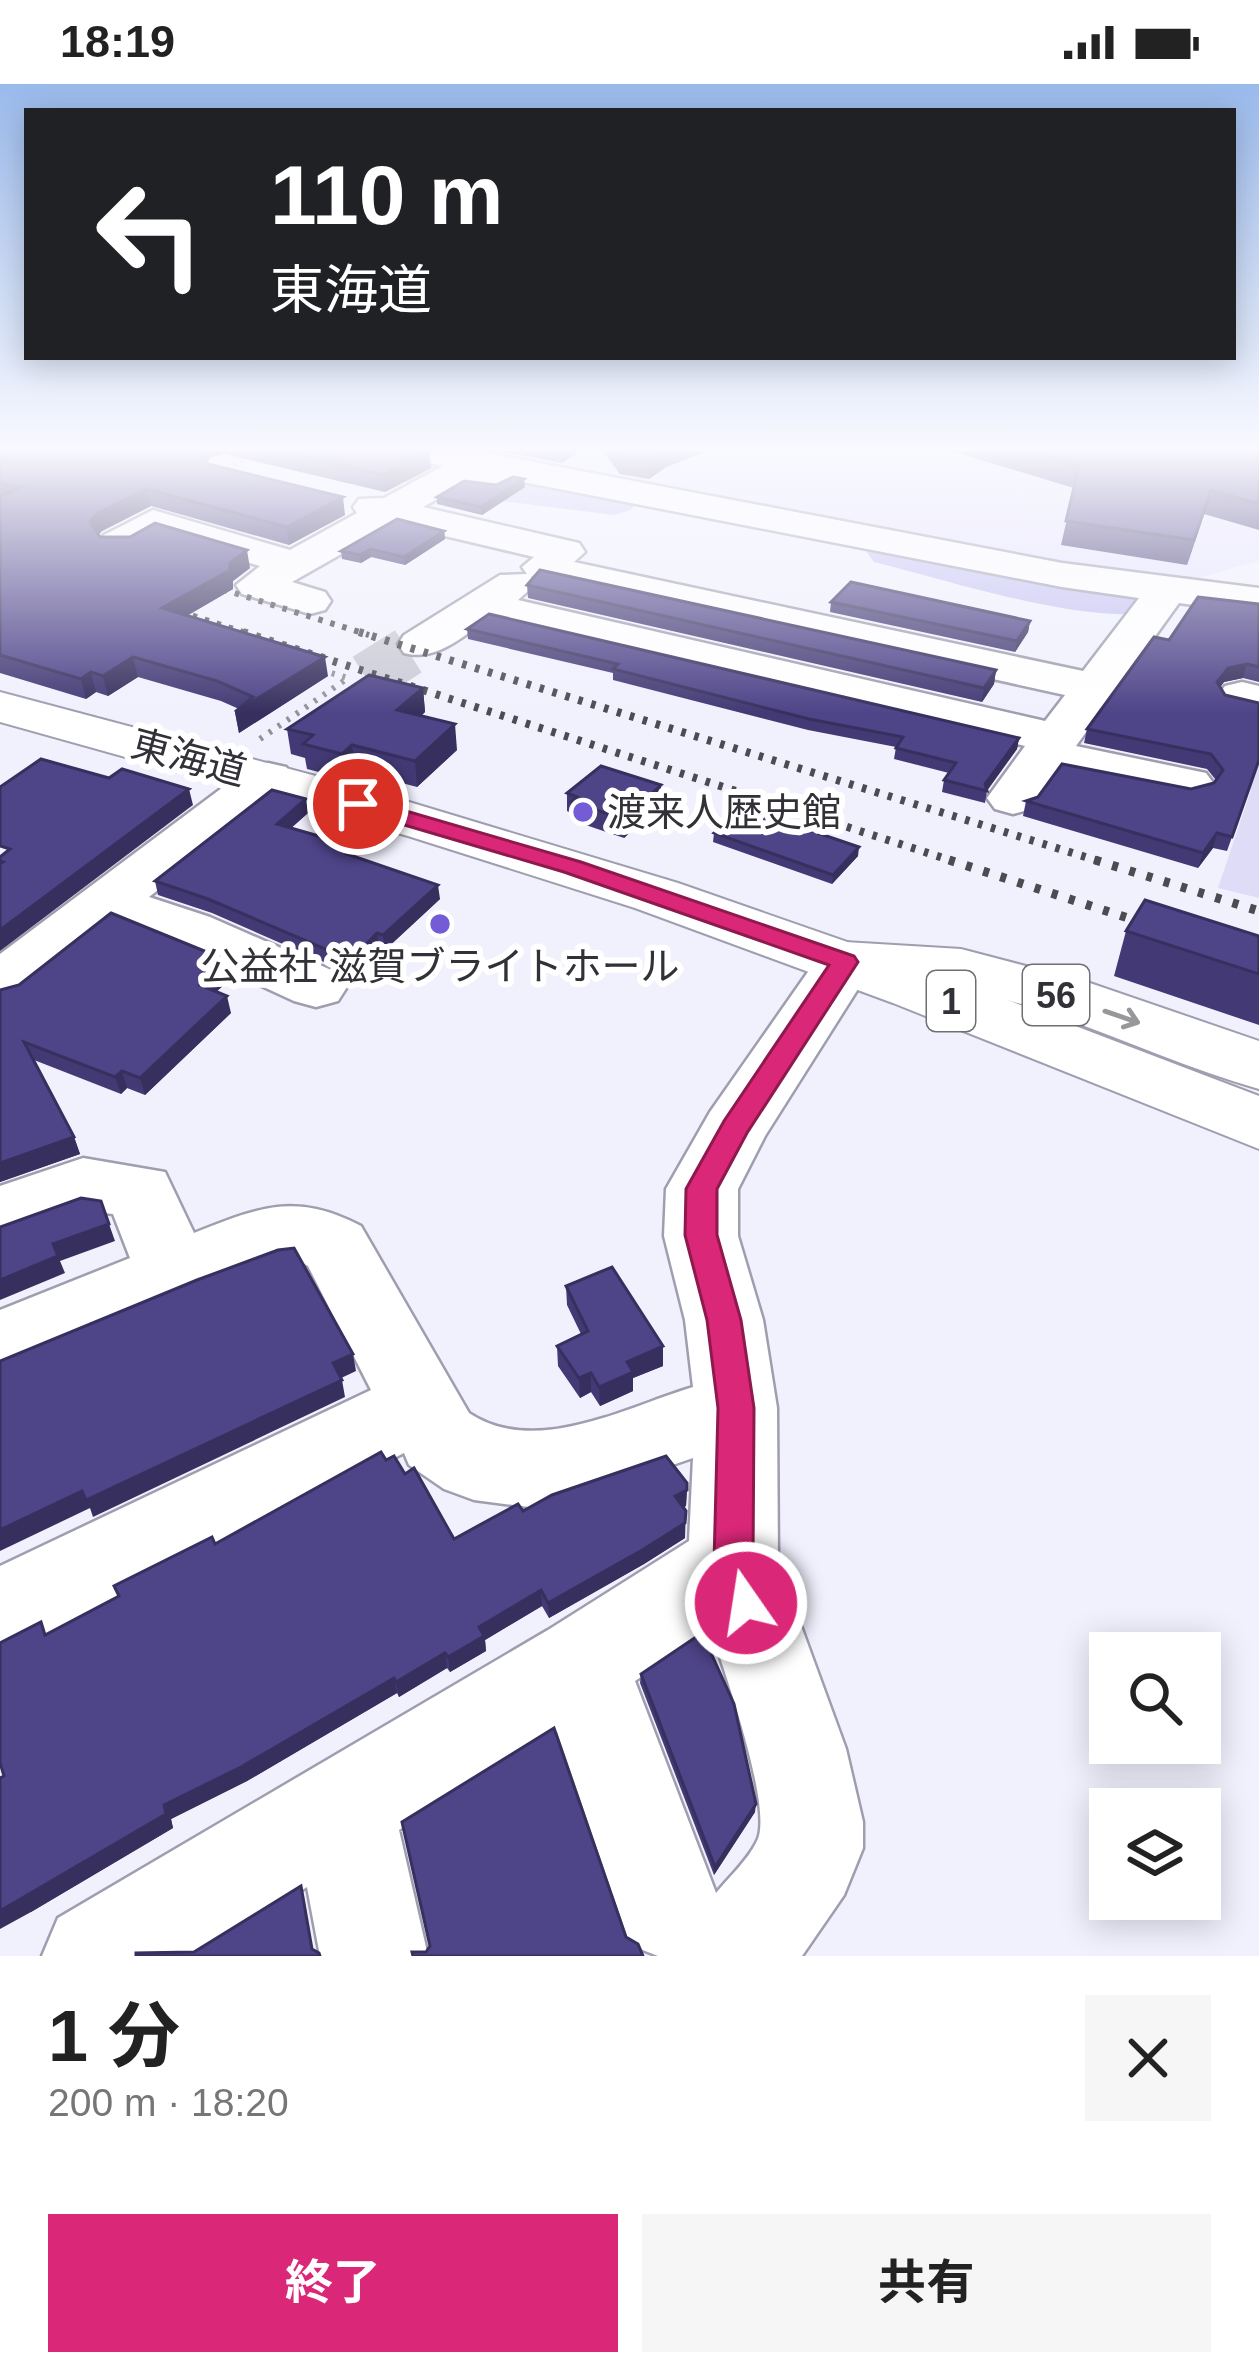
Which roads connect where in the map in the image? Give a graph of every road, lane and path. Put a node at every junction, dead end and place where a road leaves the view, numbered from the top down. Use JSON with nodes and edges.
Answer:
{"nodes":[{"id":1,"x":126,"y":538,"type":"edge"},
{"id":2,"x":194,"y":538,"type":"edge"},
{"id":3,"x":357,"y":538,"type":"edge"},
{"id":4,"x":481,"y":538,"type":"edge"},
{"id":5,"x":585,"y":538,"type":"edge"},
{"id":6,"x":883,"y":538,"type":"edge"},
{"id":7,"x":887,"y":539,"type":"junction"},
{"id":8,"x":118,"y":543,"type":"edge"},
{"id":9,"x":553,"y":559,"type":"junction"},
{"id":10,"x":1167,"y":590,"type":"junction"},
{"id":11,"x":1248,"y":590,"type":"edge"},
{"id":12,"x":824,"y":599,"type":"junction"},
{"id":13,"x":482,"y":604,"type":"junction"},
{"id":14,"x":420,"y":644,"type":"tunnel mouth"},
{"id":15,"x":304,"y":664,"type":"edge"},
{"id":16,"x":755,"y":668,"type":"junction"},
{"id":17,"x":1096,"y":688,"type":"junction"},
{"id":18,"x":0,"y":707,"type":"edge"},
{"id":19,"x":1050,"y":746,"type":"junction"},
{"id":20,"x":257,"y":757,"type":"junction"},
{"id":21,"x":1188,"y":784,"type":"edge"},
{"id":22,"x":1013,"y":798,"type":"dead end"},
{"id":23,"x":107,"y":902,"type":"junction"},
{"id":24,"x":845,"y":962,"type":"junction"},
{"id":25,"x":0,"y":984,"type":"edge"},
{"id":26,"x":316,"y":987,"type":"dead end"},
{"id":27,"x":1259,"y":1066,"type":"edge"},
{"id":28,"x":1259,"y":1124,"type":"edge"},
{"id":29,"x":0,"y":1215,"type":"edge"},
{"id":30,"x":173,"y":1273,"type":"junction"},
{"id":31,"x":0,"y":1344,"type":"edge"},
{"id":32,"x":420,"y":1405,"type":"junction"},
{"id":33,"x":736,"y":1408,"type":"junction"},
{"id":34,"x":733,"y":1563,"type":"junction"},
{"id":35,"x":0,"y":1613,"type":"edge"},
{"id":36,"x":581,"y":1664,"type":"junction"},
{"id":37,"x":343,"y":1807,"type":"junction"},
{"id":38,"x":703,"y":1931,"type":"edge"},
{"id":39,"x":95,"y":1956,"type":"edge"},
{"id":40,"x":374,"y":1956,"type":"edge"}],
"edges":[{"from":1,"to":8,"type":"street"},
{"from":2,"to":3,"type":"street"},
{"from":4,"to":9,"type":"street"},
{"from":5,"to":9,"type":"street"},
{"from":6,"to":7,"type":"street"},
{"from":7,"to":10,"type":"street"},
{"from":7,"to":12,"type":"street"},
{"from":9,"to":12,"type":"street"},
{"from":9,"to":13,"type":"street"},
{"from":10,"to":11,"type":"street"},
{"from":10,"to":17,"type":"street"},
{"from":12,"to":16,"type":"street"},
{"from":12,"to":17,"type":"street"},
{"from":13,"to":14,"type":"street"},
{"from":13,"to":16,"type":"street"},
{"from":15,"to":20,"type":"path"},
{"from":16,"to":19,"type":"street"},
{"from":17,"to":19,"type":"street"},
{"from":18,"to":20,"type":"main road","name":"東海道","number":"1"},
{"from":19,"to":21,"type":"street"},
{"from":19,"to":22,"type":"street"},
{"from":20,"to":23,"type":"street"},
{"from":20,"to":24,"type":"main road","name":"東海道","number":"1"},
{"from":23,"to":25,"type":"street"},
{"from":23,"to":26,"type":"street"},
{"from":24,"to":27,"type":"main road","number":"56","one_way":true},
{"from":24,"to":28,"type":"main road","name":"東海道","number":"1"},
{"from":24,"to":33,"type":"street"},
{"from":29,"to":30,"type":"street"},
{"from":30,"to":31,"type":"street"},
{"from":30,"to":32,"type":"street"},
{"from":32,"to":33,"type":"street"},
{"from":32,"to":35,"type":"street"},
{"from":33,"to":34,"type":"street"},
{"from":34,"to":36,"type":"street"},
{"from":34,"to":38,"type":"street"},
{"from":36,"to":37,"type":"street"},
{"from":36,"to":38,"type":"street"},
{"from":37,"to":39,"type":"street"},
{"from":37,"to":40,"type":"street"}]}
